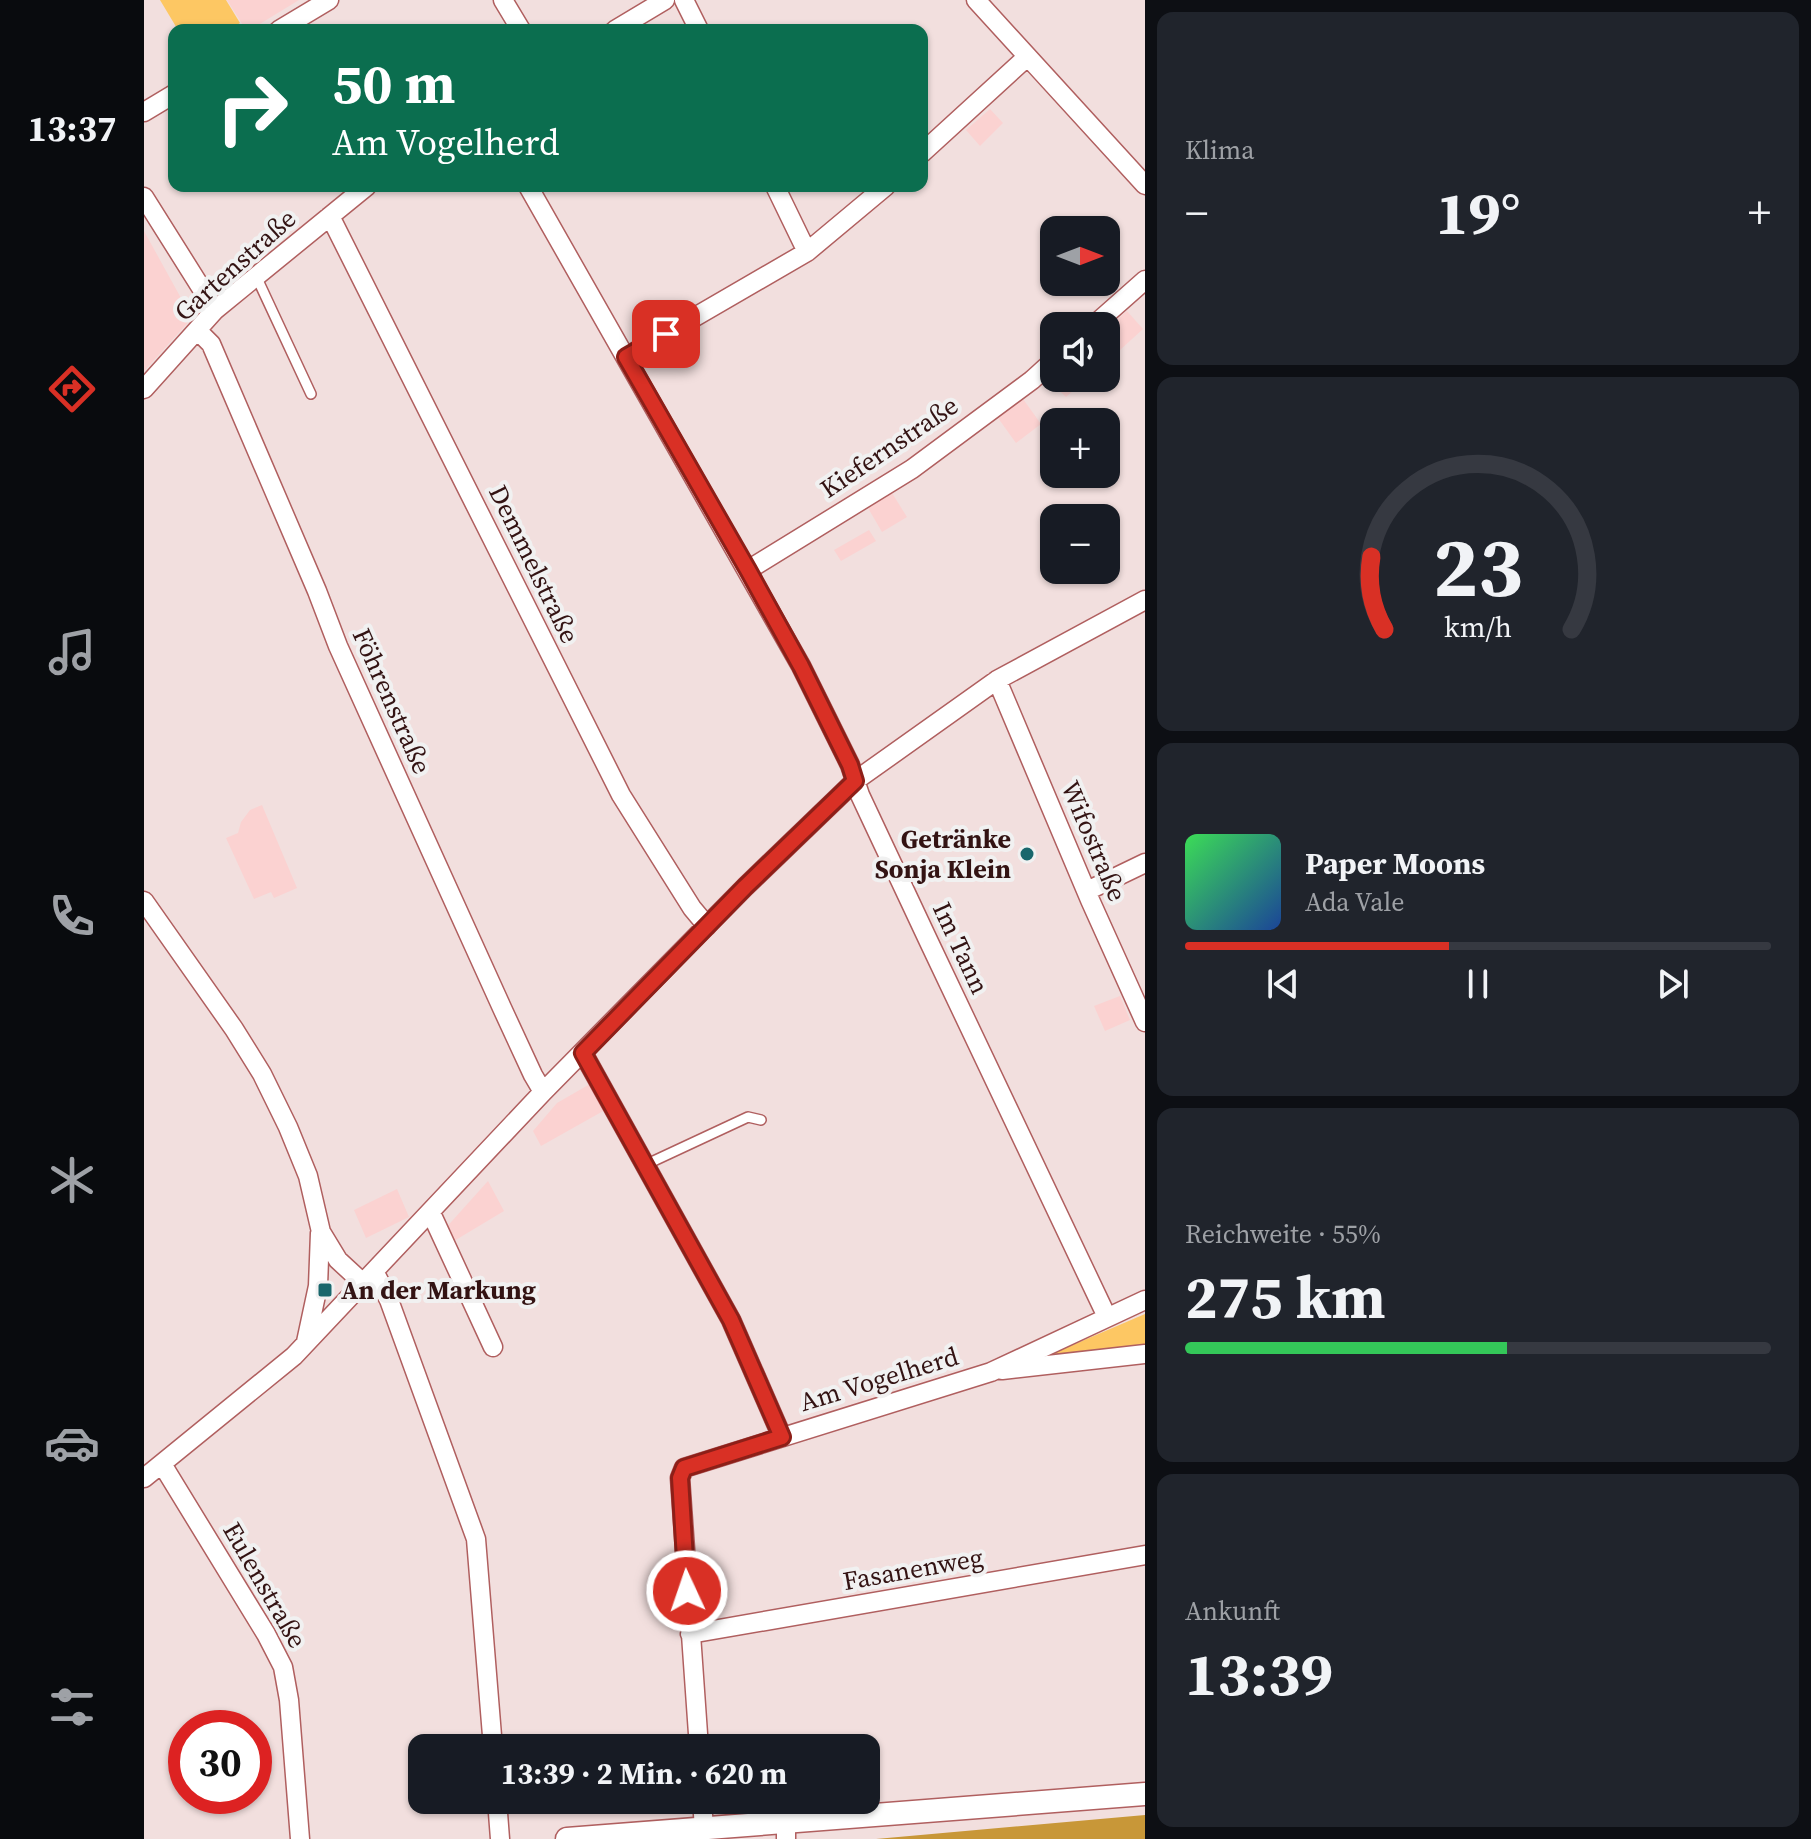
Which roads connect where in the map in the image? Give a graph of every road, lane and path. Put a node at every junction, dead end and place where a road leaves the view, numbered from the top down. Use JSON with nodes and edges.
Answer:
{"nodes":[{"id":1,"x":329,"y":0,"type":"edge"},
{"id":2,"x":665,"y":0,"type":"edge"},
{"id":3,"x":684,"y":0,"type":"edge"},
{"id":4,"x":976,"y":0,"type":"edge"},
{"id":5,"x":504,"y":1,"type":"edge"},
{"id":6,"x":289,"y":24,"type":"edge"},
{"id":7,"x":505,"y":24,"type":"edge"},
{"id":8,"x":517,"y":24,"type":"edge"},
{"id":9,"x":625,"y":24,"type":"edge"},
{"id":10,"x":696,"y":24,"type":"edge"},
{"id":11,"x":1027,"y":57,"type":"junction"},
{"id":12,"x":168,"y":98,"type":"edge"},
{"id":13,"x":144,"y":112,"type":"edge"},
{"id":14,"x":928,"y":148,"type":"edge"},
{"id":15,"x":1141,"y":172,"type":"edge"},
{"id":16,"x":360,"y":192,"type":"edge"},
{"id":17,"x":531,"y":192,"type":"edge"},
{"id":18,"x":778,"y":192,"type":"edge"},
{"id":19,"x":879,"y":192,"type":"edge"},
{"id":20,"x":144,"y":197,"type":"edge"},
{"id":21,"x":330,"y":216,"type":"junction"},
{"id":22,"x":807,"y":252,"type":"junction"},
{"id":23,"x":256,"y":276,"type":"junction"},
{"id":24,"x":1145,"y":280,"type":"edge"},
{"id":25,"x":215,"y":310,"type":"junction"},
{"id":26,"x":1109,"y":312,"type":"edge"},
{"id":27,"x":198,"y":331,"type":"junction"},
{"id":28,"x":626,"y":357,"type":"junction"},
{"id":29,"x":1040,"y":373,"type":"edge"},
{"id":30,"x":144,"y":389,"type":"edge"},
{"id":31,"x":311,"y":394,"type":"dead end"},
{"id":32,"x":748,"y":570,"type":"junction"},
{"id":33,"x":1145,"y":600,"type":"edge"},
{"id":34,"x":997,"y":680,"type":"junction"},
{"id":35,"x":855,"y":781,"type":"junction"},
{"id":36,"x":1145,"y":863,"type":"edge"},
{"id":37,"x":1087,"y":891,"type":"junction"},
{"id":38,"x":145,"y":904,"type":"edge"},
{"id":39,"x":707,"y":926,"type":"junction"},
{"id":40,"x":1145,"y":1022,"type":"edge"},
{"id":41,"x":583,"y":1053,"type":"junction"},
{"id":42,"x":543,"y":1092,"type":"junction"},
{"id":43,"x":761,"y":1120,"type":"dead end"},
{"id":44,"x":645,"y":1165,"type":"junction"},
{"id":45,"x":431,"y":1213,"type":"junction"},
{"id":46,"x":321,"y":1232,"type":"junction"},
{"id":47,"x":369,"y":1279,"type":"junction"},
{"id":48,"x":1145,"y":1300,"type":"edge"},
{"id":49,"x":1107,"y":1317,"type":"junction"},
{"id":50,"x":305,"y":1345,"type":"junction"},
{"id":51,"x":493,"y":1347,"type":"dead end"},
{"id":52,"x":1145,"y":1354,"type":"edge"},
{"id":53,"x":991,"y":1372,"type":"junction"},
{"id":54,"x":782,"y":1437,"type":"junction"},
{"id":55,"x":162,"y":1464,"type":"junction"},
{"id":56,"x":144,"y":1476,"type":"edge"},
{"id":57,"x":1145,"y":1555,"type":"edge"},
{"id":58,"x":690,"y":1634,"type":"junction"},
{"id":59,"x":492,"y":1734,"type":"edge"},
{"id":60,"x":698,"y":1734,"type":"edge"},
{"id":61,"x":1145,"y":1794,"type":"edge"},
{"id":62,"x":498,"y":1814,"type":"edge"},
{"id":63,"x":703,"y":1814,"type":"edge"},
{"id":64,"x":704,"y":1829,"type":"junction"},
{"id":65,"x":786,"y":1831,"type":"edge"},
{"id":66,"x":300,"y":1839,"type":"edge"},
{"id":67,"x":500,"y":1839,"type":"edge"},
{"id":68,"x":567,"y":1839,"type":"edge"}],
"edges":[{"from":1,"to":6,"type":"street"},
{"from":2,"to":9,"type":"street"},
{"from":3,"to":10,"type":"street"},
{"from":4,"to":11,"type":"street"},
{"from":5,"to":7,"type":"street"},
{"from":5,"to":8,"type":"street"},
{"from":11,"to":14,"type":"street"},
{"from":11,"to":15,"type":"street"},
{"from":12,"to":13,"type":"street"},
{"from":16,"to":21,"type":"street","name":"Gartenstraße"},
{"from":17,"to":28,"type":"street","name":"Im Tann"},
{"from":18,"to":22,"type":"street"},
{"from":19,"to":22,"type":"street"},
{"from":20,"to":25,"type":"street"},
{"from":21,"to":23,"type":"street","name":"Gartenstraße"},
{"from":21,"to":39,"type":"street","name":"Demmelstraße"},
{"from":22,"to":28,"type":"street"},
{"from":23,"to":25,"type":"street","name":"Gartenstraße"},
{"from":23,"to":31,"type":"lane"},
{"from":24,"to":26,"type":"street"},
{"from":25,"to":27,"type":"street","name":"Gartenstraße"},
{"from":27,"to":30,"type":"street","name":"Gartenstraße"},
{"from":27,"to":42,"type":"street","name":"Föhrenstraße"},
{"from":28,"to":32,"type":"street","name":"Im Tann"},
{"from":29,"to":32,"type":"street","name":"Kiefernstraße"},
{"from":32,"to":35,"type":"street","name":"Im Tann"},
{"from":33,"to":34,"type":"street"},
{"from":34,"to":35,"type":"street"},
{"from":34,"to":37,"type":"street","name":"Wifostraße"},
{"from":35,"to":39,"type":"street"},
{"from":35,"to":49,"type":"street","name":"Im Tann"},
{"from":36,"to":37,"type":"street"},
{"from":37,"to":40,"type":"street","name":"Wifostraße"},
{"from":38,"to":46,"type":"street"},
{"from":39,"to":41,"type":"street"},
{"from":41,"to":42,"type":"street"},
{"from":41,"to":44,"type":"street"},
{"from":42,"to":45,"type":"street"},
{"from":43,"to":44,"type":"lane"},
{"from":44,"to":54,"type":"street"},
{"from":45,"to":47,"type":"street"},
{"from":45,"to":51,"type":"street"},
{"from":46,"to":47,"type":"street"},
{"from":46,"to":50,"type":"street"},
{"from":47,"to":50,"type":"street"},
{"from":47,"to":59,"type":"street"},
{"from":48,"to":49,"type":"street"},
{"from":49,"to":53,"type":"street"},
{"from":50,"to":55,"type":"street"},
{"from":52,"to":53,"type":"street"},
{"from":53,"to":54,"type":"street","name":"Am Vogelherd"},
{"from":54,"to":58,"type":"street","name":"Am Vogelherd"},
{"from":55,"to":56,"type":"street"},
{"from":55,"to":66,"type":"street","name":"Eulenstraße"},
{"from":57,"to":58,"type":"street","name":"Fasanenweg"},
{"from":58,"to":60,"type":"street","name":"Am Vogelherd"},
{"from":61,"to":65,"type":"street"},
{"from":62,"to":67,"type":"street"},
{"from":63,"to":64,"type":"street"},
{"from":64,"to":65,"type":"street"},
{"from":64,"to":68,"type":"street"}]}
